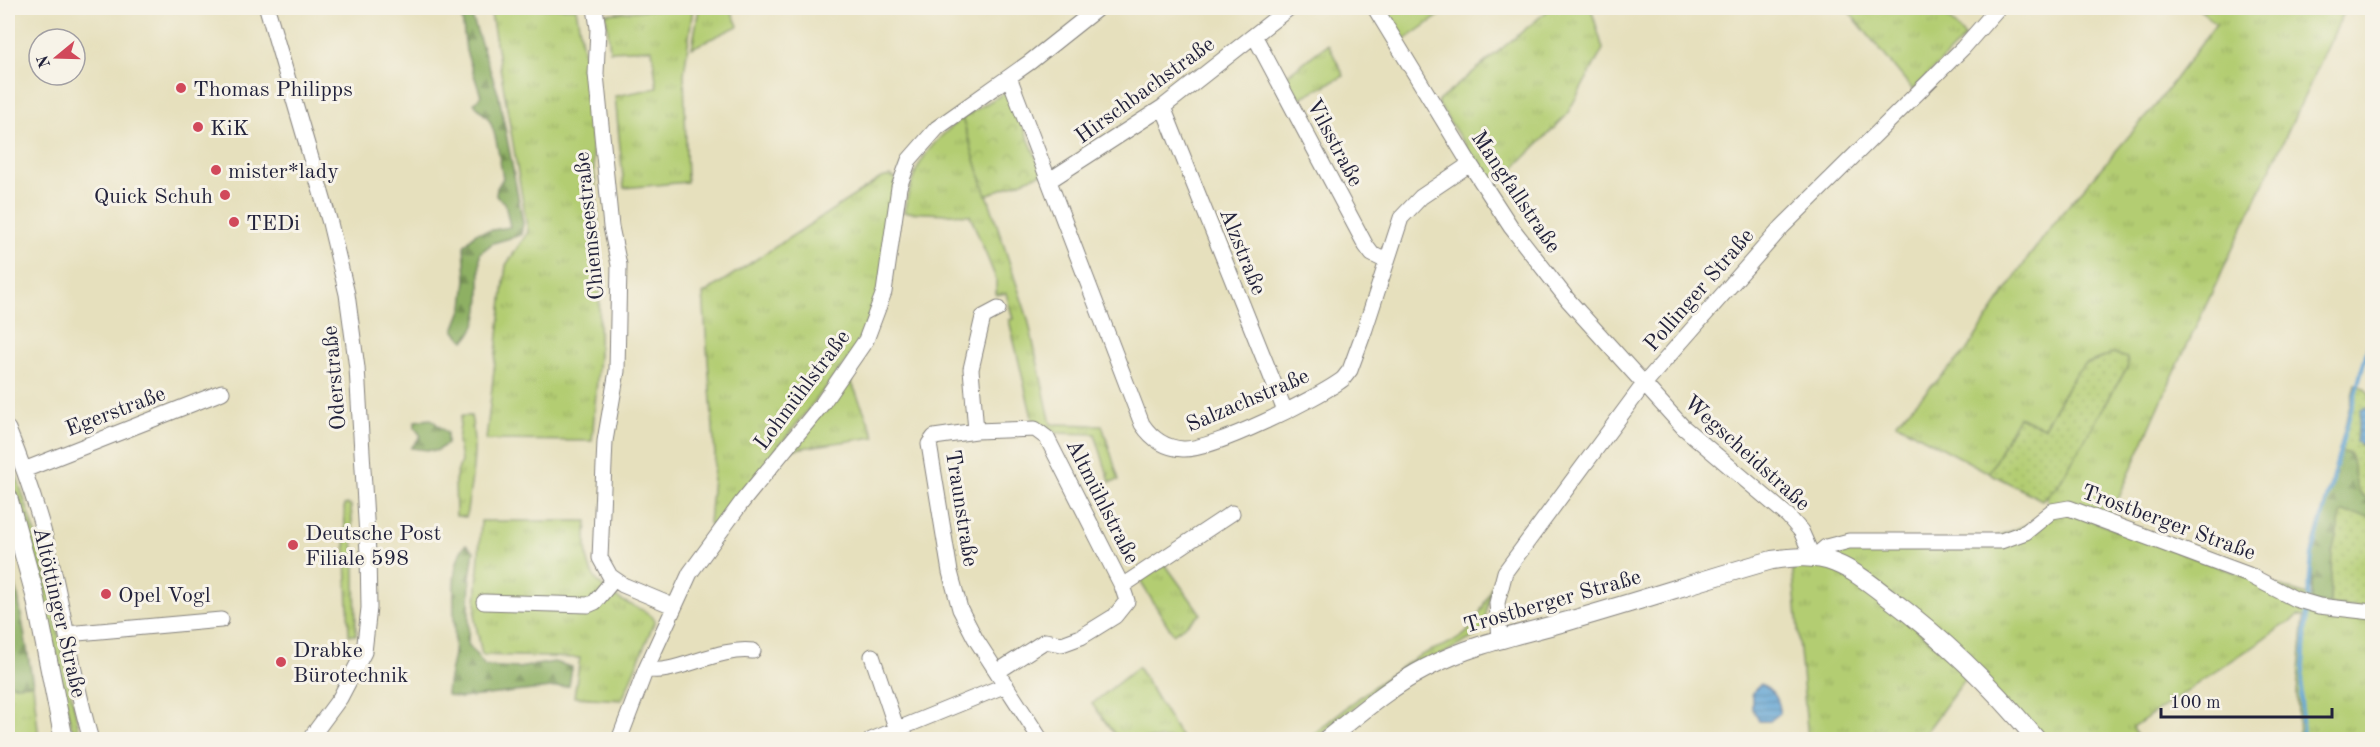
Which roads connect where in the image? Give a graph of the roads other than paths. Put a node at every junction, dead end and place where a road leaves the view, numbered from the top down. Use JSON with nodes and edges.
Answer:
{"nodes":[{"id":1,"x":267,"y":8,"type":"edge"},
{"id":2,"x":595,"y":8,"type":"edge"},
{"id":3,"x":1098,"y":8,"type":"edge"},
{"id":4,"x":1289,"y":8,"type":"edge"},
{"id":5,"x":1375,"y":8,"type":"edge"},
{"id":6,"x":1998,"y":8,"type":"edge"},
{"id":7,"x":1255,"y":37,"type":"junction"},
{"id":8,"x":1008,"y":77,"type":"junction"},
{"id":9,"x":1163,"y":107,"type":"junction"},
{"id":10,"x":1470,"y":164,"type":"junction"},
{"id":11,"x":1050,"y":180,"type":"junction"},
{"id":12,"x":1386,"y":261,"type":"junction"},
{"id":13,"x":998,"y":309,"type":"dead end"},
{"id":14,"x":1644,"y":384,"type":"junction"},
{"id":15,"x":222,"y":392,"type":"dead end"},
{"id":16,"x":1285,"y":411,"type":"junction"},
{"id":17,"x":8,"y":429,"type":"edge"},
{"id":18,"x":976,"y":431,"type":"junction"},
{"id":19,"x":24,"y":470,"type":"junction"},
{"id":20,"x":8,"y":497,"type":"edge"},
{"id":21,"x":1232,"y":513,"type":"dead end"},
{"id":22,"x":1813,"y":558,"type":"junction"},
{"id":23,"x":614,"y":579,"type":"junction"},
{"id":24,"x":1122,"y":586,"type":"junction"},
{"id":25,"x":484,"y":602,"type":"dead end"},
{"id":26,"x":673,"y":606,"type":"junction"},
{"id":27,"x":2373,"y":612,"type":"edge"},
{"id":28,"x":221,"y":620,"type":"dead end"},
{"id":29,"x":67,"y":634,"type":"junction"},
{"id":30,"x":1500,"y":638,"type":"junction"},
{"id":31,"x":753,"y":651,"type":"dead end"},
{"id":32,"x":872,"y":656,"type":"dead end"},
{"id":33,"x":646,"y":669,"type":"junction"},
{"id":34,"x":1001,"y":678,"type":"junction"},
{"id":35,"x":897,"y":730,"type":"junction"},
{"id":36,"x":621,"y":738,"type":"edge"},
{"id":37,"x":64,"y":740,"type":"edge"},
{"id":38,"x":91,"y":740,"type":"edge"},
{"id":39,"x":309,"y":740,"type":"edge"},
{"id":40,"x":872,"y":740,"type":"edge"},
{"id":41,"x":1041,"y":740,"type":"edge"},
{"id":42,"x":1326,"y":740,"type":"edge"},
{"id":43,"x":2037,"y":740,"type":"edge"}],
"edges":[{"from":1,"to":39,"type":"street","name":"Oderstraße"},
{"from":2,"to":23,"type":"street","name":"Chiemseestraße"},
{"from":3,"to":8,"type":"street","name":"Lohmühlstraße"},
{"from":4,"to":7,"type":"street","name":"Hirschbachstraße"},
{"from":5,"to":10,"type":"street","name":"Mangfallstraße"},
{"from":6,"to":14,"type":"street","name":"Pollinger Straße"},
{"from":7,"to":9,"type":"street","name":"Hirschbachstraße"},
{"from":7,"to":12,"type":"street","name":"Vilsstraße"},
{"from":8,"to":11,"type":"street","name":"Salzachstraße"},
{"from":8,"to":26,"type":"street","name":"Lohmühlstraße"},
{"from":9,"to":11,"type":"street","name":"Hirschbachstraße"},
{"from":9,"to":16,"type":"street","name":"Alzstraße"},
{"from":10,"to":12,"type":"street","name":"Salzachstraße"},
{"from":10,"to":14,"type":"street","name":"Mangfallstraße"},
{"from":11,"to":16,"type":"street","name":"Salzachstraße"},
{"from":12,"to":16,"type":"street","name":"Salzachstraße"},
{"from":13,"to":18,"type":"street","name":"Traunstraße"},
{"from":14,"to":22,"type":"street","name":"Wegscheidstraße"},
{"from":14,"to":30,"type":"street","name":"Pollinger Straße"},
{"from":15,"to":19,"type":"street","name":"Egerstraße"},
{"from":17,"to":19,"type":"street"},
{"from":18,"to":24,"type":"street","name":"Altmühlstraße"},
{"from":18,"to":34,"type":"street","name":"Traunstraße"},
{"from":19,"to":29,"type":"street"},
{"from":20,"to":37,"type":"main road","name":"Altöttinger Straße"},
{"from":21,"to":24,"type":"street","name":"Altmühlstraße"},
{"from":22,"to":27,"type":"street","name":"Trostberger Straße"},
{"from":22,"to":30,"type":"main road","name":"Trostberger Straße"},
{"from":22,"to":43,"type":"main road","name":"Trostberger Straße"},
{"from":23,"to":25,"type":"street"},
{"from":23,"to":26,"type":"street"},
{"from":24,"to":34,"type":"street","name":"Altmühlstraße"},
{"from":26,"to":33,"type":"street","name":"Lohmühlstraße"},
{"from":28,"to":29,"type":"street"},
{"from":29,"to":38,"type":"street"},
{"from":30,"to":42,"type":"main road","name":"Trostberger Straße"},
{"from":31,"to":33,"type":"street"},
{"from":32,"to":35,"type":"street"},
{"from":33,"to":36,"type":"street","name":"Lohmühlstraße"},
{"from":34,"to":35,"type":"street"},
{"from":34,"to":41,"type":"street","name":"Traunstraße"},
{"from":35,"to":40,"type":"street"}]}
